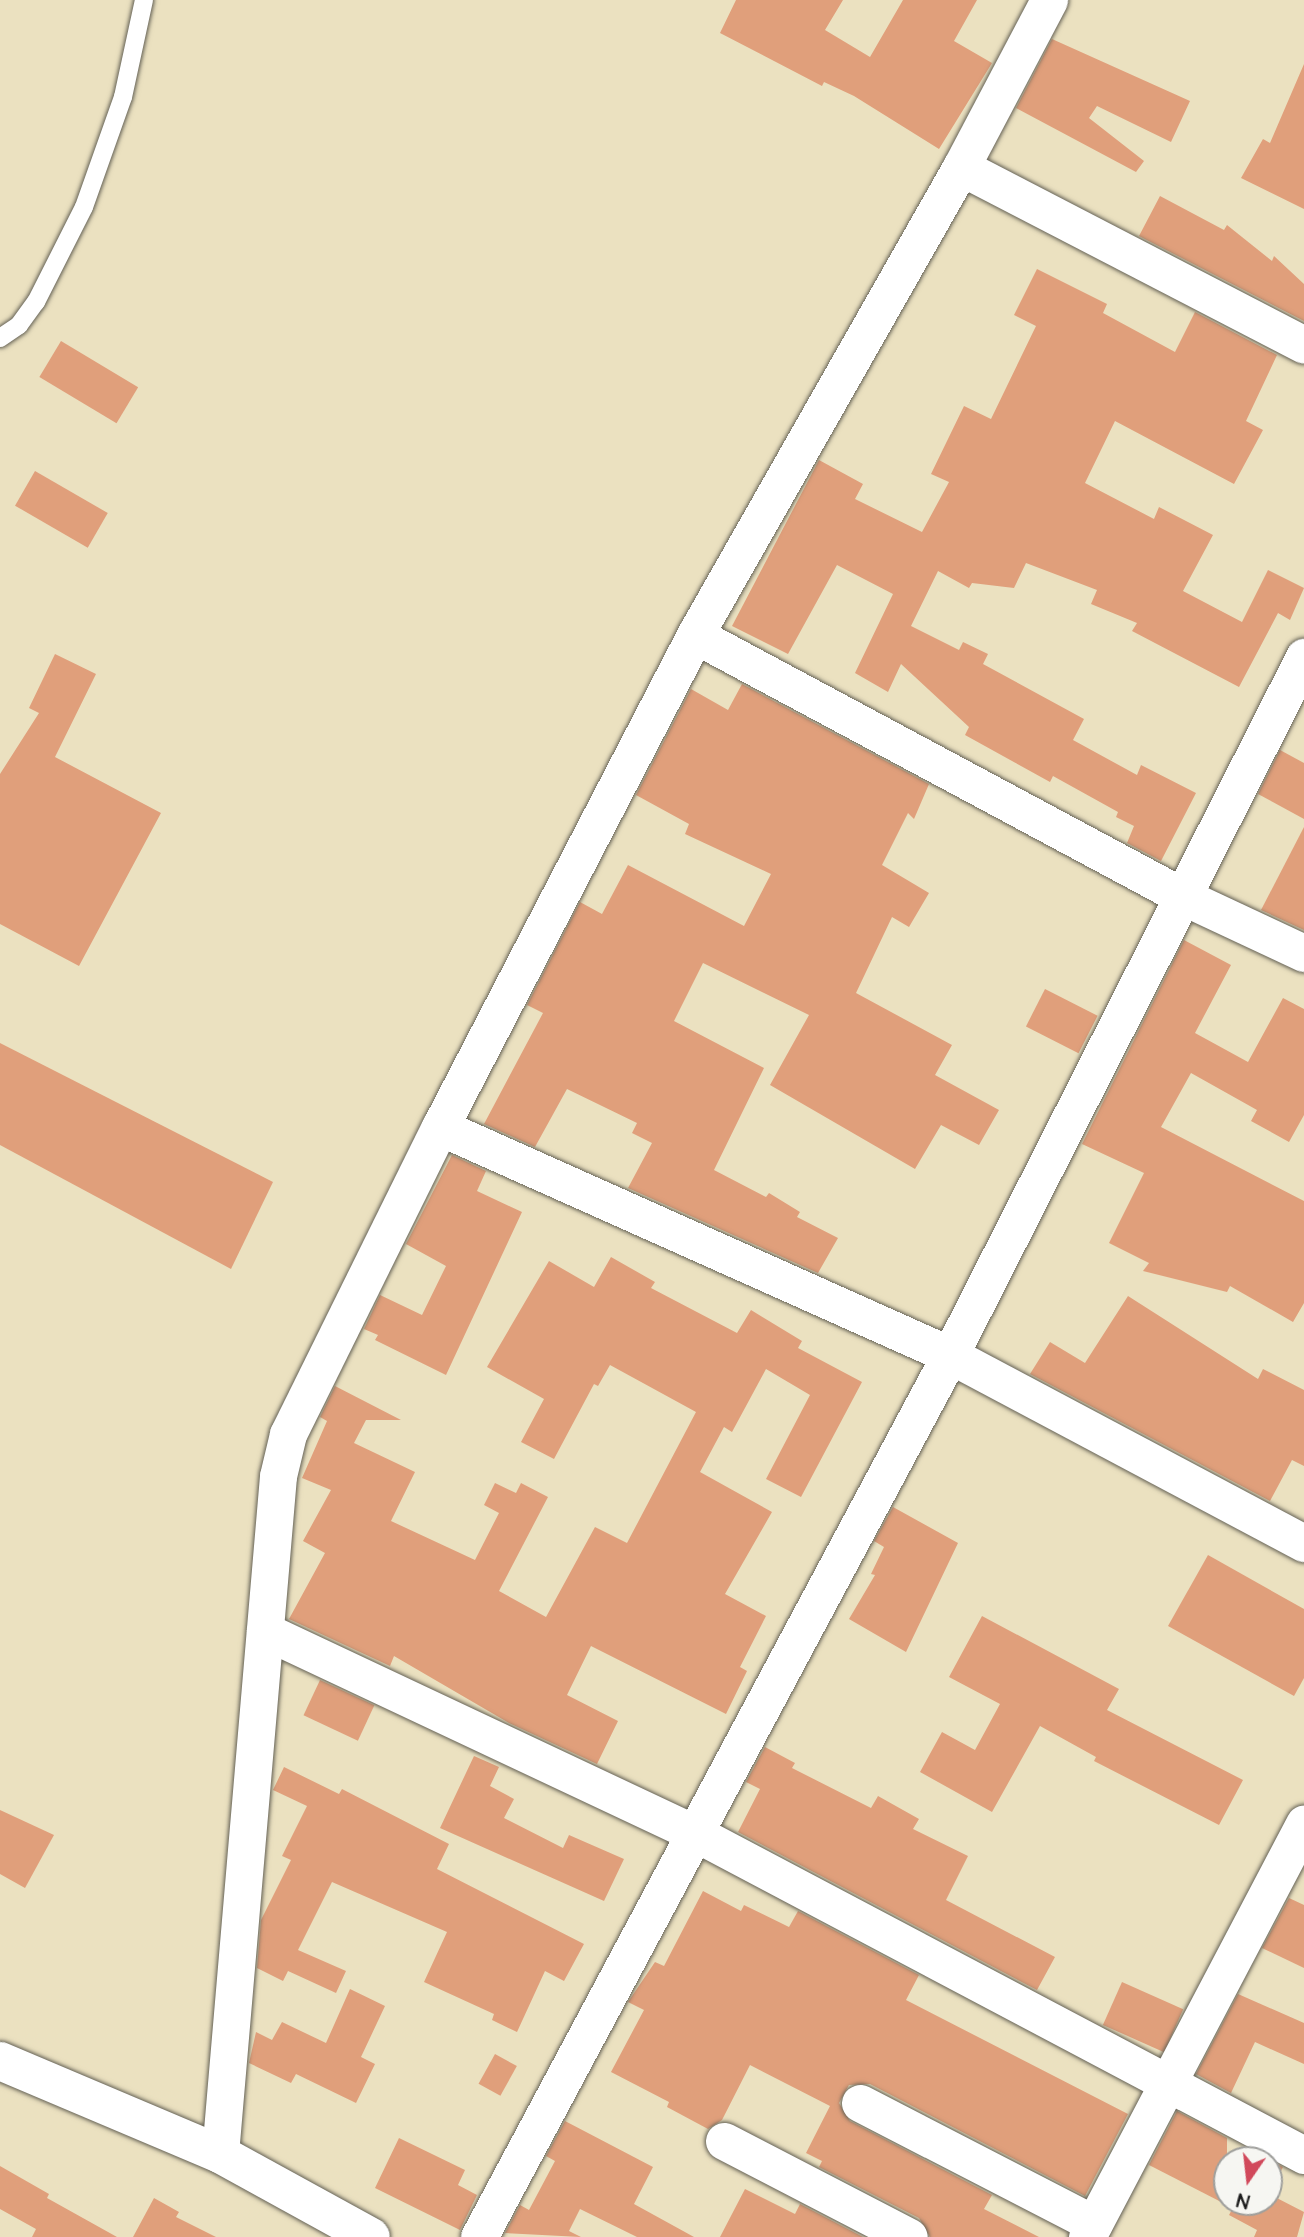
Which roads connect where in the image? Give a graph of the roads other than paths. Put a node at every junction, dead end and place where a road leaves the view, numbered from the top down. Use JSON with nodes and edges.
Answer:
{"nodes":[{"id":1,"x":144,"y":0,"type":"edge"},
{"id":2,"x":1049,"y":0,"type":"edge"},
{"id":3,"x":961,"y":167,"type":"junction"},
{"id":4,"x":0,"y":338,"type":"edge"},
{"id":5,"x":1304,"y":345,"type":"edge"},
{"id":6,"x":695,"y":635,"type":"junction"},
{"id":7,"x":1304,"y":657,"type":"edge"},
{"id":8,"x":1180,"y":895,"type":"junction"},
{"id":9,"x":1304,"y":953,"type":"edge"},
{"id":10,"x":440,"y":1127,"type":"junction"},
{"id":11,"x":950,"y":1355,"type":"junction"},
{"id":12,"x":1304,"y":1544,"type":"edge"},
{"id":13,"x":265,"y":1632,"type":"junction"},
{"id":14,"x":1304,"y":1823,"type":"edge"},
{"id":15,"x":695,"y":1833,"type":"junction"},
{"id":16,"x":0,"y":2061,"type":"edge"},
{"id":17,"x":1167,"y":2085,"type":"junction"},
{"id":18,"x":860,"y":2103,"type":"dead end"},
{"id":19,"x":724,"y":2141,"type":"dead end"},
{"id":20,"x":220,"y":2154,"type":"junction"},
{"id":21,"x":1304,"y":2155,"type":"edge"},
{"id":22,"x":1090,"y":2230,"type":"edge"},
{"id":23,"x":372,"y":2237,"type":"edge"},
{"id":24,"x":479,"y":2237,"type":"edge"},
{"id":25,"x":909,"y":2237,"type":"edge"}],
"edges":[{"from":1,"to":4,"type":"lane"},
{"from":2,"to":3,"type":"street"},
{"from":3,"to":5,"type":"street"},
{"from":3,"to":6,"type":"street"},
{"from":6,"to":8,"type":"street"},
{"from":6,"to":10,"type":"street"},
{"from":7,"to":8,"type":"street"},
{"from":8,"to":9,"type":"street"},
{"from":8,"to":11,"type":"street"},
{"from":10,"to":11,"type":"street"},
{"from":10,"to":13,"type":"street"},
{"from":11,"to":12,"type":"street"},
{"from":11,"to":15,"type":"street"},
{"from":13,"to":15,"type":"street"},
{"from":13,"to":20,"type":"street"},
{"from":14,"to":17,"type":"street"},
{"from":15,"to":17,"type":"street"},
{"from":15,"to":24,"type":"street"},
{"from":16,"to":20,"type":"street"},
{"from":17,"to":21,"type":"street"},
{"from":17,"to":22,"type":"street"},
{"from":18,"to":22,"type":"street"},
{"from":19,"to":25,"type":"street"},
{"from":20,"to":23,"type":"street"}]}
